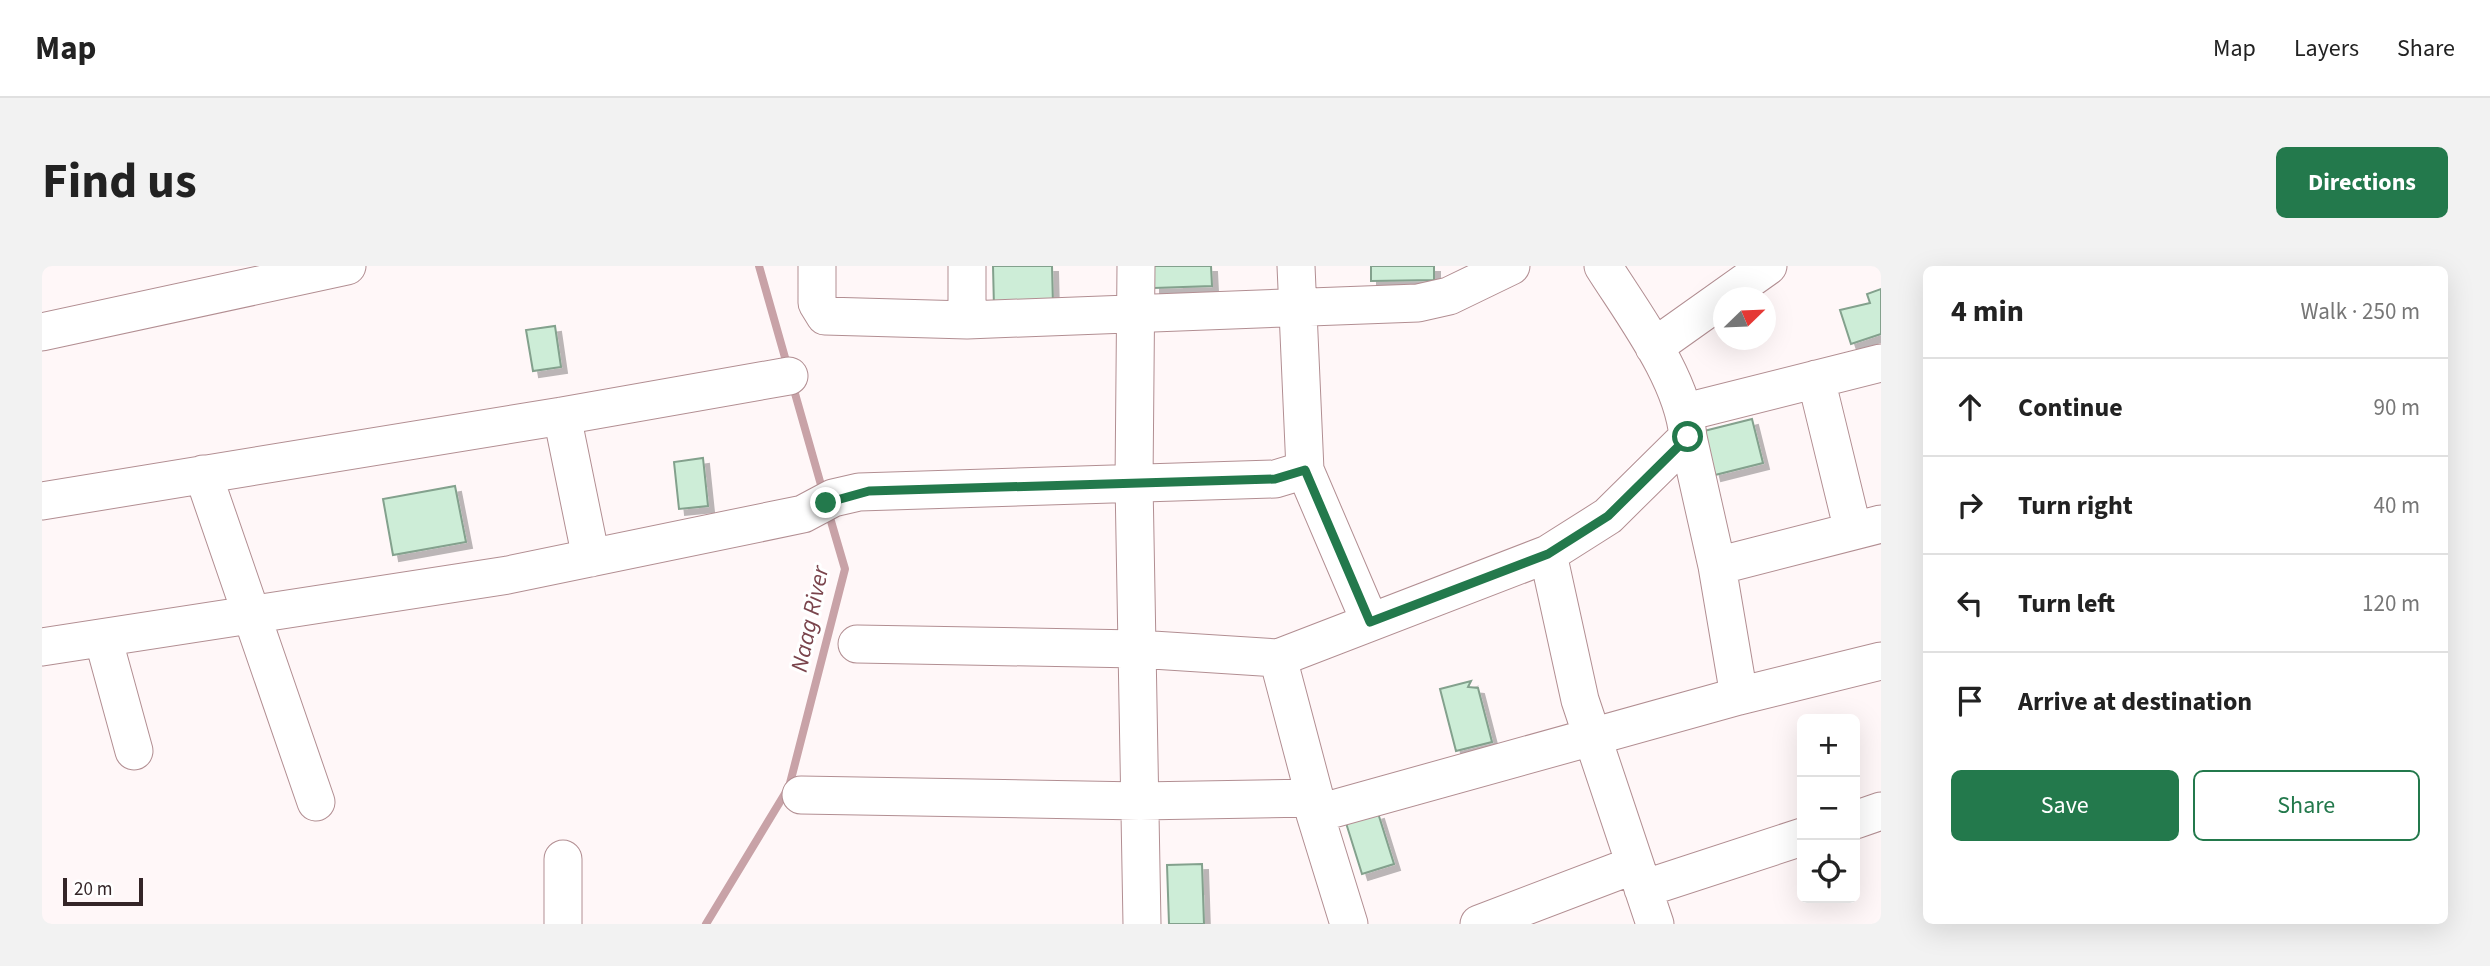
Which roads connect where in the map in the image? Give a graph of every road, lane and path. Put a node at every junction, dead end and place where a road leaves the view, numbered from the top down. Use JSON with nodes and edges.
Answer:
{"nodes":[{"id":1,"x":347,"y":266,"type":"edge"},
{"id":2,"x":817,"y":266,"type":"edge"},
{"id":3,"x":967,"y":266,"type":"edge"},
{"id":4,"x":1136,"y":266,"type":"edge"},
{"id":5,"x":1296,"y":266,"type":"edge"},
{"id":6,"x":1511,"y":266,"type":"edge"},
{"id":7,"x":1603,"y":266,"type":"edge"},
{"id":8,"x":1768,"y":266,"type":"edge"},
{"id":9,"x":1298,"y":309,"type":"junction"},
{"id":10,"x":1136,"y":312,"type":"junction"},
{"id":11,"x":967,"y":320,"type":"junction"},
{"id":12,"x":42,"y":332,"type":"edge"},
{"id":13,"x":1654,"y":347,"type":"junction"},
{"id":14,"x":1881,"y":363,"type":"edge"},
{"id":15,"x":789,"y":376,"type":"dead end"},
{"id":16,"x":1816,"y":379,"type":"junction"},
{"id":17,"x":562,"y":416,"type":"junction"},
{"id":18,"x":1687,"y":424,"type":"junction"},
{"id":19,"x":1305,"y":470,"type":"junction"},
{"id":20,"x":203,"y":474,"type":"junction"},
{"id":21,"x":1134,"y":482,"type":"junction"},
{"id":22,"x":42,"y":500,"type":"edge"},
{"id":23,"x":1867,"y":527,"type":"edge"},
{"id":24,"x":1548,"y":554,"type":"junction"},
{"id":25,"x":591,"y":558,"type":"junction"},
{"id":26,"x":1717,"y":566,"type":"junction"},
{"id":27,"x":250,"y":617,"type":"junction"},
{"id":28,"x":1370,"y":622,"type":"junction"},
{"id":29,"x":103,"y":638,"type":"junction"},
{"id":30,"x":857,"y":644,"type":"dead end"},
{"id":31,"x":42,"y":647,"type":"edge"},
{"id":32,"x":1137,"y":649,"type":"junction"},
{"id":33,"x":1278,"y":657,"type":"junction"},
{"id":34,"x":1881,"y":661,"type":"edge"},
{"id":35,"x":1739,"y":696,"type":"junction"},
{"id":36,"x":1592,"y":736,"type":"junction"},
{"id":37,"x":134,"y":751,"type":"dead end"},
{"id":38,"x":802,"y":795,"type":"dead end"},
{"id":39,"x":1140,"y":801,"type":"junction"},
{"id":40,"x":316,"y":802,"type":"dead end"},
{"id":41,"x":1315,"y":806,"type":"junction"},
{"id":42,"x":1881,"y":811,"type":"edge"},
{"id":43,"x":1860,"y":818,"type":"edge"},
{"id":44,"x":1797,"y":838,"type":"edge"},
{"id":45,"x":563,"y":859,"type":"dead end"},
{"id":46,"x":1638,"y":877,"type":"junction"},
{"id":47,"x":563,"y":924,"type":"edge"},
{"id":48,"x":1142,"y":924,"type":"edge"},
{"id":49,"x":1349,"y":924,"type":"edge"},
{"id":50,"x":1479,"y":924,"type":"edge"},
{"id":51,"x":1655,"y":924,"type":"edge"}],
"edges":[{"from":1,"to":12,"type":"street"},
{"from":2,"to":11,"type":"street"},
{"from":3,"to":11,"type":"street"},
{"from":4,"to":10,"type":"street"},
{"from":5,"to":9,"type":"street"},
{"from":6,"to":9,"type":"street"},
{"from":7,"to":13,"type":"street"},
{"from":8,"to":13,"type":"street"},
{"from":9,"to":10,"type":"street"},
{"from":9,"to":19,"type":"street"},
{"from":10,"to":11,"type":"street"},
{"from":10,"to":21,"type":"street"},
{"from":13,"to":18,"type":"street"},
{"from":14,"to":16,"type":"street"},
{"from":15,"to":17,"type":"street"},
{"from":16,"to":18,"type":"street"},
{"from":16,"to":23,"type":"street"},
{"from":17,"to":20,"type":"street"},
{"from":17,"to":25,"type":"street"},
{"from":18,"to":24,"type":"street"},
{"from":18,"to":26,"type":"street"},
{"from":19,"to":21,"type":"street"},
{"from":19,"to":28,"type":"street"},
{"from":20,"to":22,"type":"street"},
{"from":20,"to":27,"type":"street"},
{"from":21,"to":25,"type":"street"},
{"from":21,"to":32,"type":"street"},
{"from":23,"to":26,"type":"street"},
{"from":24,"to":28,"type":"street"},
{"from":24,"to":36,"type":"street"},
{"from":25,"to":27,"type":"street"},
{"from":26,"to":35,"type":"street"},
{"from":27,"to":29,"type":"street"},
{"from":27,"to":40,"type":"street"},
{"from":28,"to":33,"type":"street"},
{"from":29,"to":31,"type":"street"},
{"from":29,"to":37,"type":"street"},
{"from":30,"to":32,"type":"street"},
{"from":32,"to":33,"type":"street"},
{"from":32,"to":39,"type":"street"},
{"from":33,"to":41,"type":"street"},
{"from":34,"to":35,"type":"street"},
{"from":35,"to":36,"type":"street"},
{"from":36,"to":41,"type":"street"},
{"from":36,"to":46,"type":"street"},
{"from":38,"to":39,"type":"street"},
{"from":39,"to":41,"type":"street"},
{"from":39,"to":48,"type":"street"},
{"from":41,"to":49,"type":"street"},
{"from":42,"to":43,"type":"street"},
{"from":44,"to":46,"type":"street"},
{"from":45,"to":47,"type":"street"},
{"from":46,"to":50,"type":"street"},
{"from":46,"to":51,"type":"street"}]}
